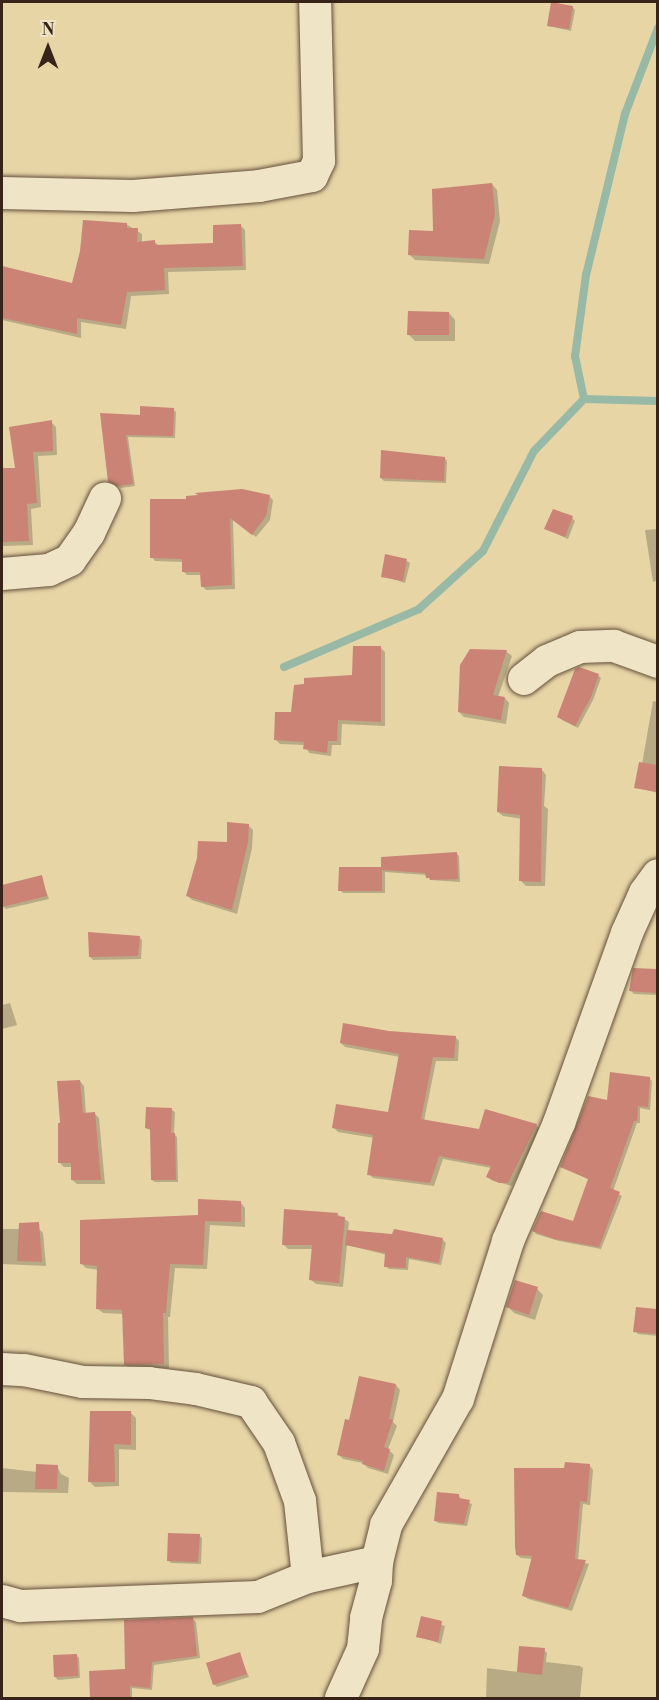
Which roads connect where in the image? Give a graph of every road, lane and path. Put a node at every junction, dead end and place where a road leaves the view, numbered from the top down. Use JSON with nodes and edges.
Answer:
{"nodes":[{"id":1,"x":315,"y":2,"type":"edge"},
{"id":2,"x":2,"y":193,"type":"edge"},
{"id":3,"x":105,"y":499,"type":"dead end"},
{"id":4,"x":2,"y":574,"type":"edge"},
{"id":5,"x":657,"y":662,"type":"edge"},
{"id":6,"x":524,"y":679,"type":"dead end"},
{"id":7,"x":657,"y":875,"type":"edge"},
{"id":8,"x":2,"y":1369,"type":"edge"},
{"id":9,"x":377,"y":1562,"type":"junction"},
{"id":10,"x":308,"y":1577,"type":"junction"},
{"id":11,"x":2,"y":1600,"type":"edge"},
{"id":12,"x":341,"y":1698,"type":"edge"}],
"edges":[{"from":1,"to":2,"type":"street"},
{"from":3,"to":4,"type":"street"},
{"from":5,"to":6,"type":"street"},
{"from":7,"to":9,"type":"street"},
{"from":8,"to":10,"type":"street"},
{"from":9,"to":10,"type":"street"},
{"from":9,"to":12,"type":"street"},
{"from":10,"to":11,"type":"street"}]}
